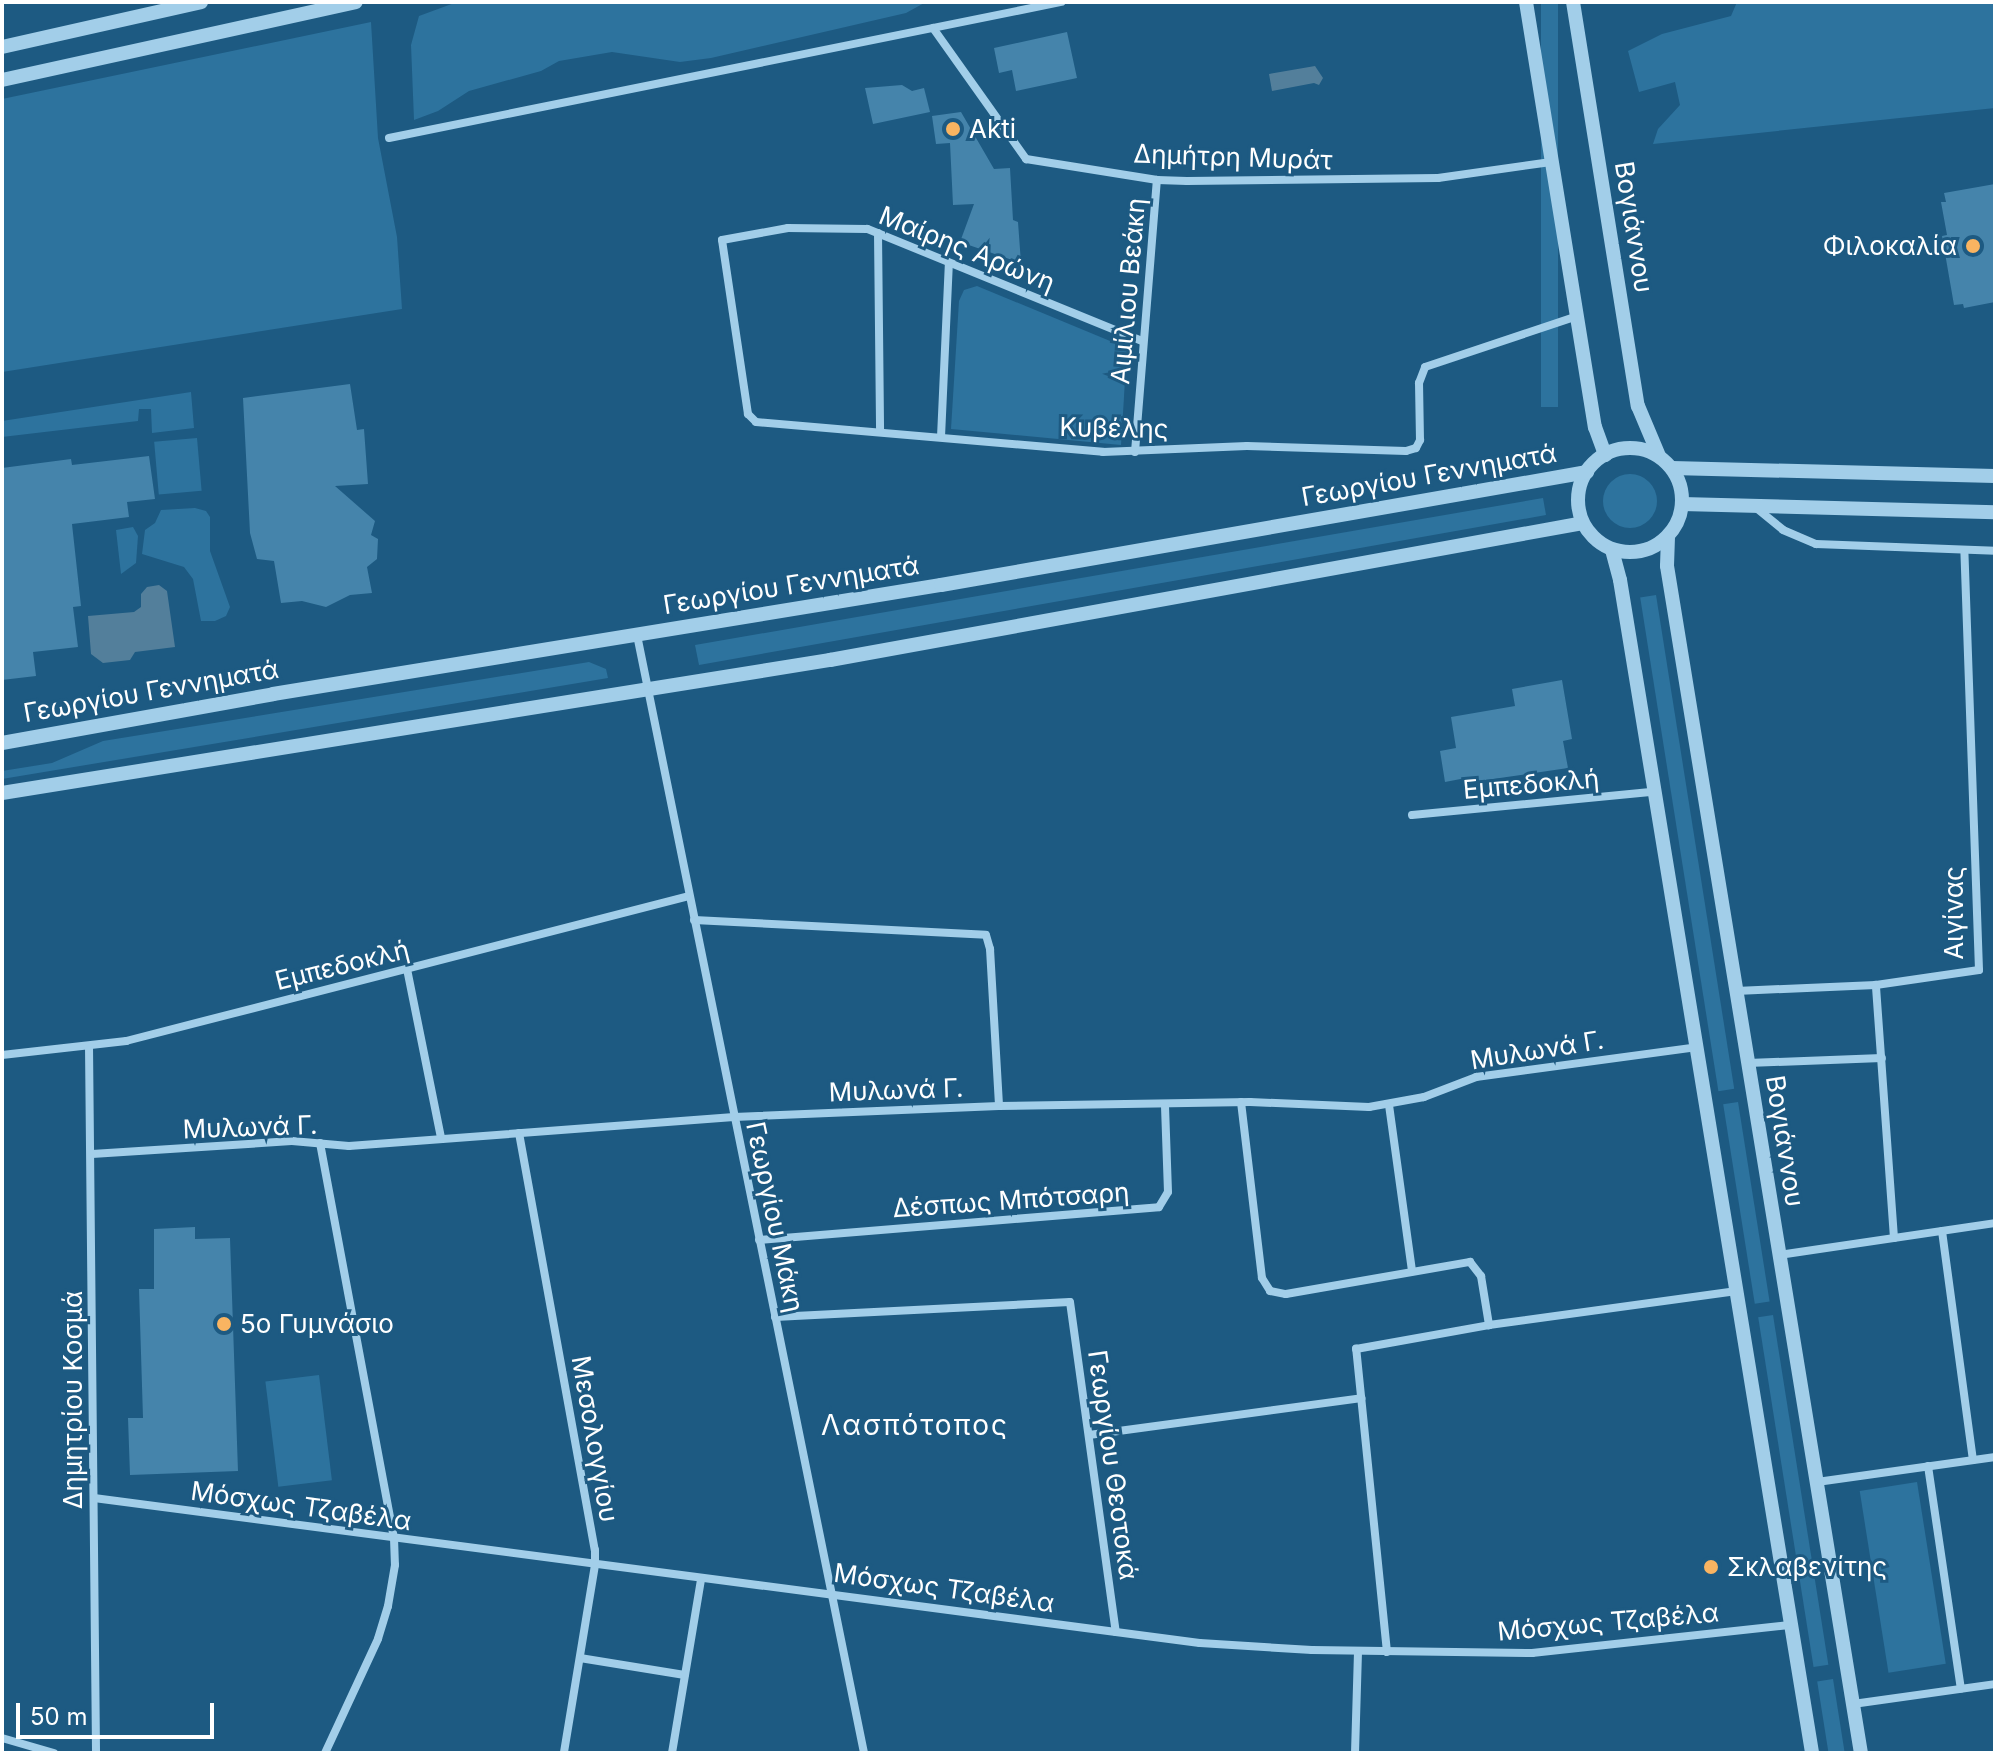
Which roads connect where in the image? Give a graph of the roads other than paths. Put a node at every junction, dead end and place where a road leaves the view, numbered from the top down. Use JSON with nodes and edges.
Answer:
{"nodes":[{"id":1,"x":201,"y":2,"type":"edge"},
{"id":2,"x":356,"y":2,"type":"edge"},
{"id":3,"x":1061,"y":2,"type":"edge"},
{"id":4,"x":1526,"y":2,"type":"edge"},
{"id":5,"x":1573,"y":2,"type":"edge"},
{"id":6,"x":933,"y":28,"type":"junction"},
{"id":7,"x":2,"y":47,"type":"edge"},
{"id":8,"x":2,"y":80,"type":"edge"},
{"id":9,"x":389,"y":138,"type":"dead end"},
{"id":10,"x":1551,"y":162,"type":"junction"},
{"id":11,"x":1157,"y":180,"type":"junction"},
{"id":12,"x":878,"y":233,"type":"junction"},
{"id":13,"x":722,"y":240,"type":"joint"},
{"id":14,"x":949,"y":263,"type":"junction"},
{"id":15,"x":1577,"y":316,"type":"junction"},
{"id":16,"x":1142,"y":341,"type":"junction"},
{"id":17,"x":880,"y":432,"type":"junction"},
{"id":18,"x":941,"y":437,"type":"junction"},
{"id":19,"x":1135,"y":452,"type":"junction"},
{"id":20,"x":1605,"y":455,"type":"junction"},
{"id":21,"x":1659,"y":456,"type":"junction"},
{"id":22,"x":1672,"y":468,"type":"junction"},
{"id":23,"x":1587,"y":472,"type":"junction"},
{"id":24,"x":1995,"y":476,"type":"edge"},
{"id":25,"x":1682,"y":504,"type":"junction"},
{"id":26,"x":1754,"y":506,"type":"junction"},
{"id":27,"x":1995,"y":512,"type":"edge"},
{"id":28,"x":1583,"y":523,"type":"junction"},
{"id":29,"x":1668,"y":537,"type":"junction"},
{"id":30,"x":1612,"y":550,"type":"junction"},
{"id":31,"x":1964,"y":550,"type":"junction"},
{"id":32,"x":1995,"y":551,"type":"edge"},
{"id":33,"x":637,"y":635,"type":"junction"},
{"id":34,"x":647,"y":690,"type":"junction"},
{"id":35,"x":2,"y":743,"type":"edge"},
{"id":36,"x":1653,"y":792,"type":"junction"},
{"id":37,"x":2,"y":793,"type":"edge"},
{"id":38,"x":1412,"y":815,"type":"dead end"},
{"id":39,"x":689,"y":896,"type":"junction"},
{"id":40,"x":694,"y":920,"type":"junction"},
{"id":41,"x":407,"y":969,"type":"junction"},
{"id":42,"x":1876,"y":985,"type":"junction"},
{"id":43,"x":1736,"y":991,"type":"junction"},
{"id":44,"x":89,"y":1046,"type":"junction"},
{"id":45,"x":1697,"y":1047,"type":"junction"},
{"id":46,"x":2,"y":1055,"type":"edge"},
{"id":47,"x":1882,"y":1058,"type":"junction"},
{"id":48,"x":1748,"y":1063,"type":"junction"},
{"id":49,"x":1241,"y":1102,"type":"junction"},
{"id":50,"x":1165,"y":1104,"type":"junction"},
{"id":51,"x":1389,"y":1105,"type":"junction"},
{"id":52,"x":999,"y":1106,"type":"junction"},
{"id":53,"x":734,"y":1117,"type":"junction"},
{"id":54,"x":519,"y":1133,"type":"junction"},
{"id":55,"x":441,"y":1138,"type":"junction"},
{"id":56,"x":320,"y":1143,"type":"junction"},
{"id":57,"x":92,"y":1154,"type":"junction"},
{"id":58,"x":1995,"y":1223,"type":"edge"},
{"id":59,"x":1942,"y":1231,"type":"junction"},
{"id":60,"x":1894,"y":1238,"type":"junction"},
{"id":61,"x":759,"y":1240,"type":"junction"},
{"id":62,"x":1779,"y":1255,"type":"junction"},
{"id":63,"x":1412,"y":1271,"type":"junction"},
{"id":64,"x":1737,"y":1291,"type":"junction"},
{"id":65,"x":775,"y":1317,"type":"junction"},
{"id":66,"x":1489,"y":1325,"type":"junction"},
{"id":67,"x":1361,"y":1398,"type":"junction"},
{"id":68,"x":1089,"y":1435,"type":"junction"},
{"id":69,"x":1995,"y":1457,"type":"edge"},
{"id":70,"x":1973,"y":1460,"type":"junction"},
{"id":71,"x":1928,"y":1466,"type":"junction"},
{"id":72,"x":1817,"y":1482,"type":"junction"},
{"id":73,"x":94,"y":1498,"type":"junction"},
{"id":74,"x":394,"y":1538,"type":"junction"},
{"id":75,"x":595,"y":1565,"type":"junction"},
{"id":76,"x":701,"y":1579,"type":"junction"},
{"id":77,"x":831,"y":1592,"type":"junction"},
{"id":78,"x":1791,"y":1625,"type":"junction"},
{"id":79,"x":1116,"y":1632,"type":"junction"},
{"id":80,"x":1358,"y":1652,"type":"junction"},
{"id":81,"x":1387,"y":1652,"type":"junction"},
{"id":82,"x":580,"y":1658,"type":"junction"},
{"id":83,"x":685,"y":1675,"type":"junction"},
{"id":84,"x":1995,"y":1684,"type":"edge"},
{"id":85,"x":1961,"y":1689,"type":"junction"},
{"id":86,"x":1853,"y":1704,"type":"junction"},
{"id":87,"x":2,"y":1738,"type":"edge"},
{"id":88,"x":54,"y":1753,"type":"edge"},
{"id":89,"x":96,"y":1753,"type":"edge"},
{"id":90,"x":325,"y":1753,"type":"edge"},
{"id":91,"x":564,"y":1753,"type":"edge"},
{"id":92,"x":672,"y":1753,"type":"edge"},
{"id":93,"x":864,"y":1753,"type":"edge"},
{"id":94,"x":1355,"y":1753,"type":"edge"},
{"id":95,"x":1812,"y":1753,"type":"edge"},
{"id":96,"x":1861,"y":1753,"type":"edge"}],
"edges":[{"from":1,"to":7,"type":"street"},
{"from":2,"to":8,"type":"street"},
{"from":3,"to":6,"type":"street"},
{"from":4,"to":10,"type":"street"},
{"from":5,"to":21,"type":"street","name":"Βογιάννου"},
{"from":6,"to":9,"type":"street"},
{"from":6,"to":11,"type":"street","name":"Δημήτρη Μυράτ"},
{"from":10,"to":11,"type":"street","name":"Δημήτρη Μυράτ"},
{"from":10,"to":15,"type":"street"},
{"from":11,"to":16,"type":"street","name":"Αιμίλιου Βεάκη"},
{"from":12,"to":13,"type":"street","name":"Μαίρης Αρώνη"},
{"from":12,"to":14,"type":"street","name":"Μαίρης Αρώνη"},
{"from":12,"to":17,"type":"street"},
{"from":13,"to":17,"type":"street","name":"Κυβέλης"},
{"from":14,"to":16,"type":"street","name":"Μαίρης Αρώνη"},
{"from":14,"to":18,"type":"street"},
{"from":15,"to":19,"type":"street","name":"Κυβέλης"},
{"from":15,"to":20,"type":"street"},
{"from":16,"to":19,"type":"street","name":"Αιμίλιου Βεάκη"},
{"from":17,"to":18,"type":"street","name":"Κυβέλης"},
{"from":18,"to":19,"type":"street","name":"Κυβέλης"},
{"from":20,"to":21,"type":"street"},
{"from":20,"to":23,"type":"street"},
{"from":21,"to":22,"type":"street","name":"Βογιάννου"},
{"from":22,"to":24,"type":"street"},
{"from":22,"to":25,"type":"street"},
{"from":23,"to":28,"type":"street"},
{"from":23,"to":33,"type":"street","name":"Γεωργίου Γεννηματά"},
{"from":25,"to":26,"type":"street"},
{"from":25,"to":29,"type":"street","name":"Βογιάννου"},
{"from":26,"to":27,"type":"street"},
{"from":26,"to":31,"type":"street"},
{"from":28,"to":30,"type":"street"},
{"from":28,"to":34,"type":"street"},
{"from":29,"to":30,"type":"street"},
{"from":29,"to":43,"type":"street","name":"Βογιάννου"},
{"from":30,"to":36,"type":"street"},
{"from":31,"to":32,"type":"street"},
{"from":31,"to":42,"type":"street","name":"Αιγίνας"},
{"from":33,"to":34,"type":"street","name":"Γεωργίου Μάκη"},
{"from":33,"to":35,"type":"street","name":"Γεωργίου Γεννηματά"},
{"from":34,"to":37,"type":"street"},
{"from":34,"to":39,"type":"street","name":"Γεωργίου Μάκη"},
{"from":36,"to":38,"type":"street","name":"Εμπεδοκλή"},
{"from":36,"to":45,"type":"street"},
{"from":39,"to":40,"type":"street","name":"Γεωργίου Μάκη"},
{"from":39,"to":41,"type":"street","name":"Εμπεδοκλή"},
{"from":40,"to":52,"type":"street"},
{"from":40,"to":53,"type":"street","name":"Γεωργίου Μάκη"},
{"from":41,"to":44,"type":"street","name":"Εμπεδοκλή"},
{"from":41,"to":55,"type":"street"},
{"from":42,"to":43,"type":"street"},
{"from":42,"to":47,"type":"street"},
{"from":43,"to":48,"type":"street","name":"Βογιάννου"},
{"from":44,"to":46,"type":"street","name":"Εμπεδοκλή"},
{"from":44,"to":57,"type":"street","name":"Δημητρίου Κοσμά"},
{"from":45,"to":51,"type":"street","name":"Μυλωνά Γ."},
{"from":45,"to":64,"type":"street"},
{"from":47,"to":48,"type":"street"},
{"from":47,"to":60,"type":"street"},
{"from":48,"to":62,"type":"street","name":"Βογιάννου"},
{"from":49,"to":50,"type":"street","name":"Μυλωνά Γ."},
{"from":49,"to":51,"type":"street","name":"Μυλωνά Γ."},
{"from":49,"to":63,"type":"street"},
{"from":50,"to":52,"type":"street","name":"Μυλωνά Γ."},
{"from":50,"to":61,"type":"street","name":"Δέσπως Μπότσαρη"},
{"from":51,"to":63,"type":"street"},
{"from":52,"to":53,"type":"street","name":"Μυλωνά Γ."},
{"from":53,"to":54,"type":"street","name":"Μυλωνά Γ."},
{"from":53,"to":61,"type":"street","name":"Γεωργίου Μάκη"},
{"from":54,"to":55,"type":"street","name":"Μυλωνά Γ."},
{"from":54,"to":75,"type":"street","name":"Μεσολογγίου"},
{"from":55,"to":56,"type":"street","name":"Μυλωνά Γ."},
{"from":56,"to":57,"type":"street","name":"Μυλωνά Γ."},
{"from":56,"to":74,"type":"street"},
{"from":57,"to":73,"type":"street","name":"Δημητρίου Κοσμά"},
{"from":58,"to":59,"type":"street"},
{"from":59,"to":60,"type":"street"},
{"from":59,"to":70,"type":"street"},
{"from":60,"to":62,"type":"street"},
{"from":61,"to":65,"type":"street","name":"Γεωργίου Μάκη"},
{"from":62,"to":72,"type":"street","name":"Βογιάννου"},
{"from":63,"to":66,"type":"street"},
{"from":64,"to":66,"type":"street"},
{"from":64,"to":78,"type":"street"},
{"from":65,"to":68,"type":"street","name":"Γεωργίου Θεοτοκά"},
{"from":65,"to":77,"type":"street","name":"Γεωργίου Μάκη"},
{"from":66,"to":67,"type":"street"},
{"from":67,"to":68,"type":"street"},
{"from":67,"to":81,"type":"street"},
{"from":68,"to":79,"type":"street","name":"Γεωργίου Θεοτοκά"},
{"from":69,"to":70,"type":"street"},
{"from":70,"to":71,"type":"street"},
{"from":71,"to":72,"type":"street"},
{"from":71,"to":85,"type":"street"},
{"from":72,"to":86,"type":"street","name":"Βογιάννου"},
{"from":73,"to":74,"type":"street","name":"Μόσχως Τζαβέλα"},
{"from":73,"to":89,"type":"street","name":"Δημητρίου Κοσμά"},
{"from":74,"to":75,"type":"street","name":"Μόσχως Τζαβέλα"},
{"from":74,"to":90,"type":"street"},
{"from":75,"to":76,"type":"street","name":"Μόσχως Τζαβέλα"},
{"from":75,"to":82,"type":"street","name":"Μεσολογγίου"},
{"from":76,"to":77,"type":"street","name":"Μόσχως Τζαβέλα"},
{"from":76,"to":83,"type":"street"},
{"from":77,"to":79,"type":"street","name":"Μόσχως Τζαβέλα"},
{"from":77,"to":93,"type":"street","name":"Γεωργίου Μάκη"},
{"from":78,"to":81,"type":"street","name":"Μόσχως Τζαβέλα"},
{"from":78,"to":95,"type":"street"},
{"from":79,"to":80,"type":"street","name":"Μόσχως Τζαβέλα"},
{"from":80,"to":81,"type":"street","name":"Μόσχως Τζαβέλα"},
{"from":80,"to":94,"type":"street"},
{"from":82,"to":83,"type":"street"},
{"from":82,"to":91,"type":"street","name":"Μεσολογγίου"},
{"from":83,"to":92,"type":"street"},
{"from":84,"to":85,"type":"street"},
{"from":85,"to":86,"type":"street"},
{"from":86,"to":96,"type":"street","name":"Βογιάννου"},
{"from":87,"to":88,"type":"street"}]}
